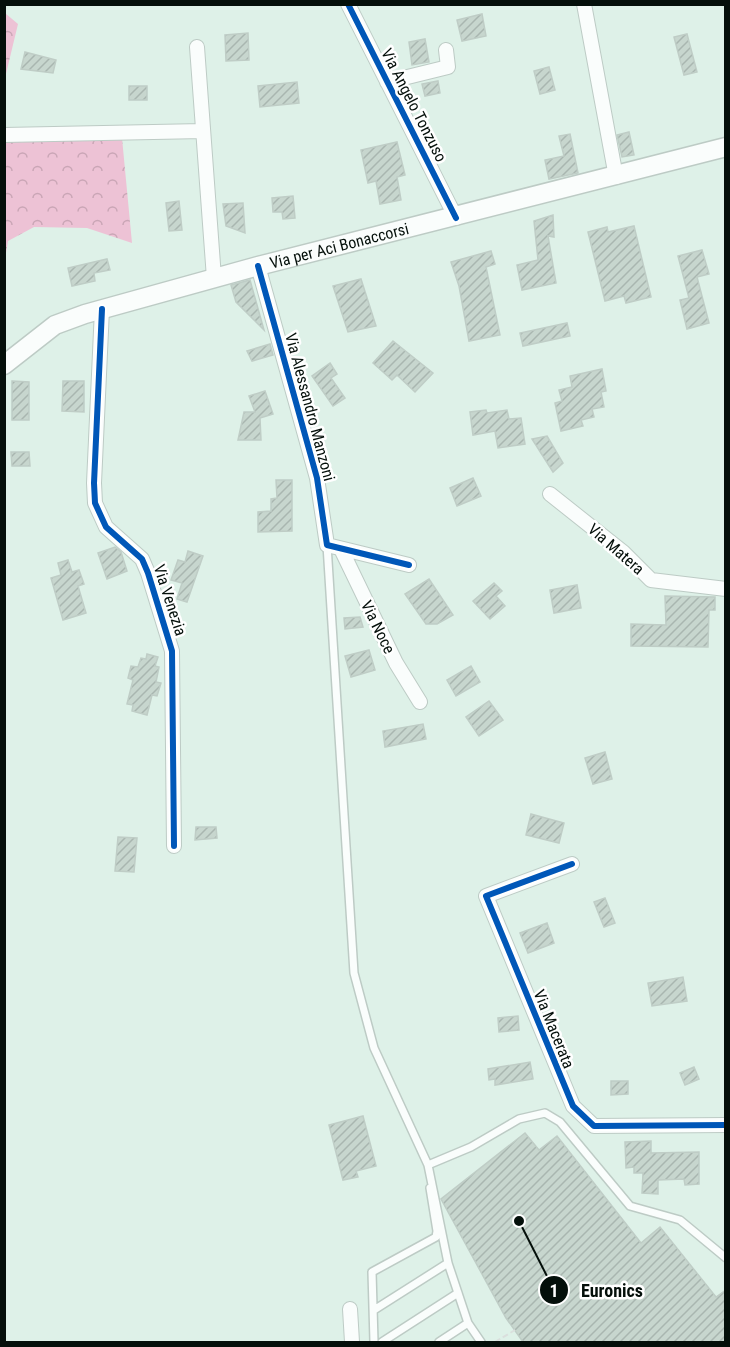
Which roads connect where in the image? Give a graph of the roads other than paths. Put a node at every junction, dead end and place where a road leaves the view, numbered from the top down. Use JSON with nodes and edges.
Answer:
{"nodes":[{"id":1,"x":348,"y":4,"type":"edge"},
{"id":2,"x":584,"y":4,"type":"edge"},
{"id":3,"x":197,"y":47,"type":"dead end"},
{"id":4,"x":446,"y":50,"type":"dead end"},
{"id":5,"x":387,"y":82,"type":"junction"},
{"id":6,"x":203,"y":131,"type":"junction"},
{"id":7,"x":4,"y":135,"type":"edge"},
{"id":8,"x":726,"y":135,"type":"edge"},
{"id":9,"x":726,"y":147,"type":"edge"},
{"id":10,"x":692,"y":157,"type":"junction"},
{"id":11,"x":616,"y":177,"type":"junction"},
{"id":12,"x":456,"y":218,"type":"junction"},
{"id":13,"x":258,"y":266,"type":"junction"},
{"id":14,"x":214,"y":278,"type":"junction"},
{"id":15,"x":102,"y":309,"type":"junction"},
{"id":16,"x":4,"y":365,"type":"edge"},
{"id":17,"x":550,"y":495,"type":"dead end"},
{"id":18,"x":334,"y":547,"type":"junction"},
{"id":19,"x":409,"y":565,"type":"dead end"},
{"id":20,"x":726,"y":589,"type":"edge"},
{"id":21,"x":420,"y":702,"type":"dead end"},
{"id":22,"x":174,"y":846,"type":"dead end"},
{"id":23,"x":572,"y":864,"type":"dead end"},
{"id":24,"x":726,"y":1125,"type":"edge"},
{"id":25,"x":428,"y":1165,"type":"junction"},
{"id":26,"x":726,"y":1258,"type":"edge"},
{"id":27,"x":448,"y":1263,"type":"junction"},
{"id":28,"x":458,"y":1293,"type":"junction"},
{"id":29,"x":350,"y":1309,"type":"dead end"},
{"id":30,"x":374,"y":1310,"type":"junction"},
{"id":31,"x":468,"y":1323,"type":"junction"},
{"id":32,"x":352,"y":1342,"type":"edge"},
{"id":33,"x":374,"y":1342,"type":"edge"},
{"id":34,"x":382,"y":1342,"type":"edge"},
{"id":35,"x":439,"y":1342,"type":"edge"},
{"id":36,"x":481,"y":1342,"type":"edge"}],
"edges":[{"from":1,"to":5,"type":"street","name":"Via Angelo Tonzuso"},
{"from":2,"to":11,"type":"street"},
{"from":3,"to":6,"type":"street"},
{"from":4,"to":5,"type":"street"},
{"from":5,"to":12,"type":"street","name":"Via Angelo Tonzuso"},
{"from":6,"to":7,"type":"street"},
{"from":6,"to":14,"type":"street"},
{"from":8,"to":10,"type":"main road"},
{"from":9,"to":10,"type":"main road","name":"Via per Aci Bonaccorsi"},
{"from":10,"to":11,"type":"main road","name":"Via per Aci Bonaccorsi"},
{"from":11,"to":12,"type":"main road","name":"Via per Aci Bonaccorsi"},
{"from":12,"to":13,"type":"main road","name":"Via per Aci Bonaccorsi"},
{"from":13,"to":14,"type":"main road","name":"Via per Aci Bonaccorsi"},
{"from":13,"to":18,"type":"street","name":"Via Alessandro Manzoni"},
{"from":14,"to":15,"type":"main road","name":"Via per Aci Bonaccorsi"},
{"from":15,"to":16,"type":"main road","name":"Via per Aci Bonaccorsi"},
{"from":15,"to":22,"type":"street","name":"Via Venezia"},
{"from":17,"to":20,"type":"street","name":"Via Matera"},
{"from":18,"to":19,"type":"street"},
{"from":18,"to":21,"type":"street","name":"Via Noce"},
{"from":18,"to":25,"type":"lane"},
{"from":23,"to":24,"type":"street","name":"Via Macerata"},
{"from":25,"to":26,"type":"lane"},
{"from":25,"to":27,"type":"lane"},
{"from":25,"to":30,"type":"lane"},
{"from":27,"to":28,"type":"lane"},
{"from":27,"to":30,"type":"lane"},
{"from":28,"to":31,"type":"lane"},
{"from":28,"to":34,"type":"lane"},
{"from":29,"to":32,"type":"street"},
{"from":30,"to":33,"type":"lane"},
{"from":31,"to":35,"type":"lane"},
{"from":31,"to":36,"type":"lane"}]}
